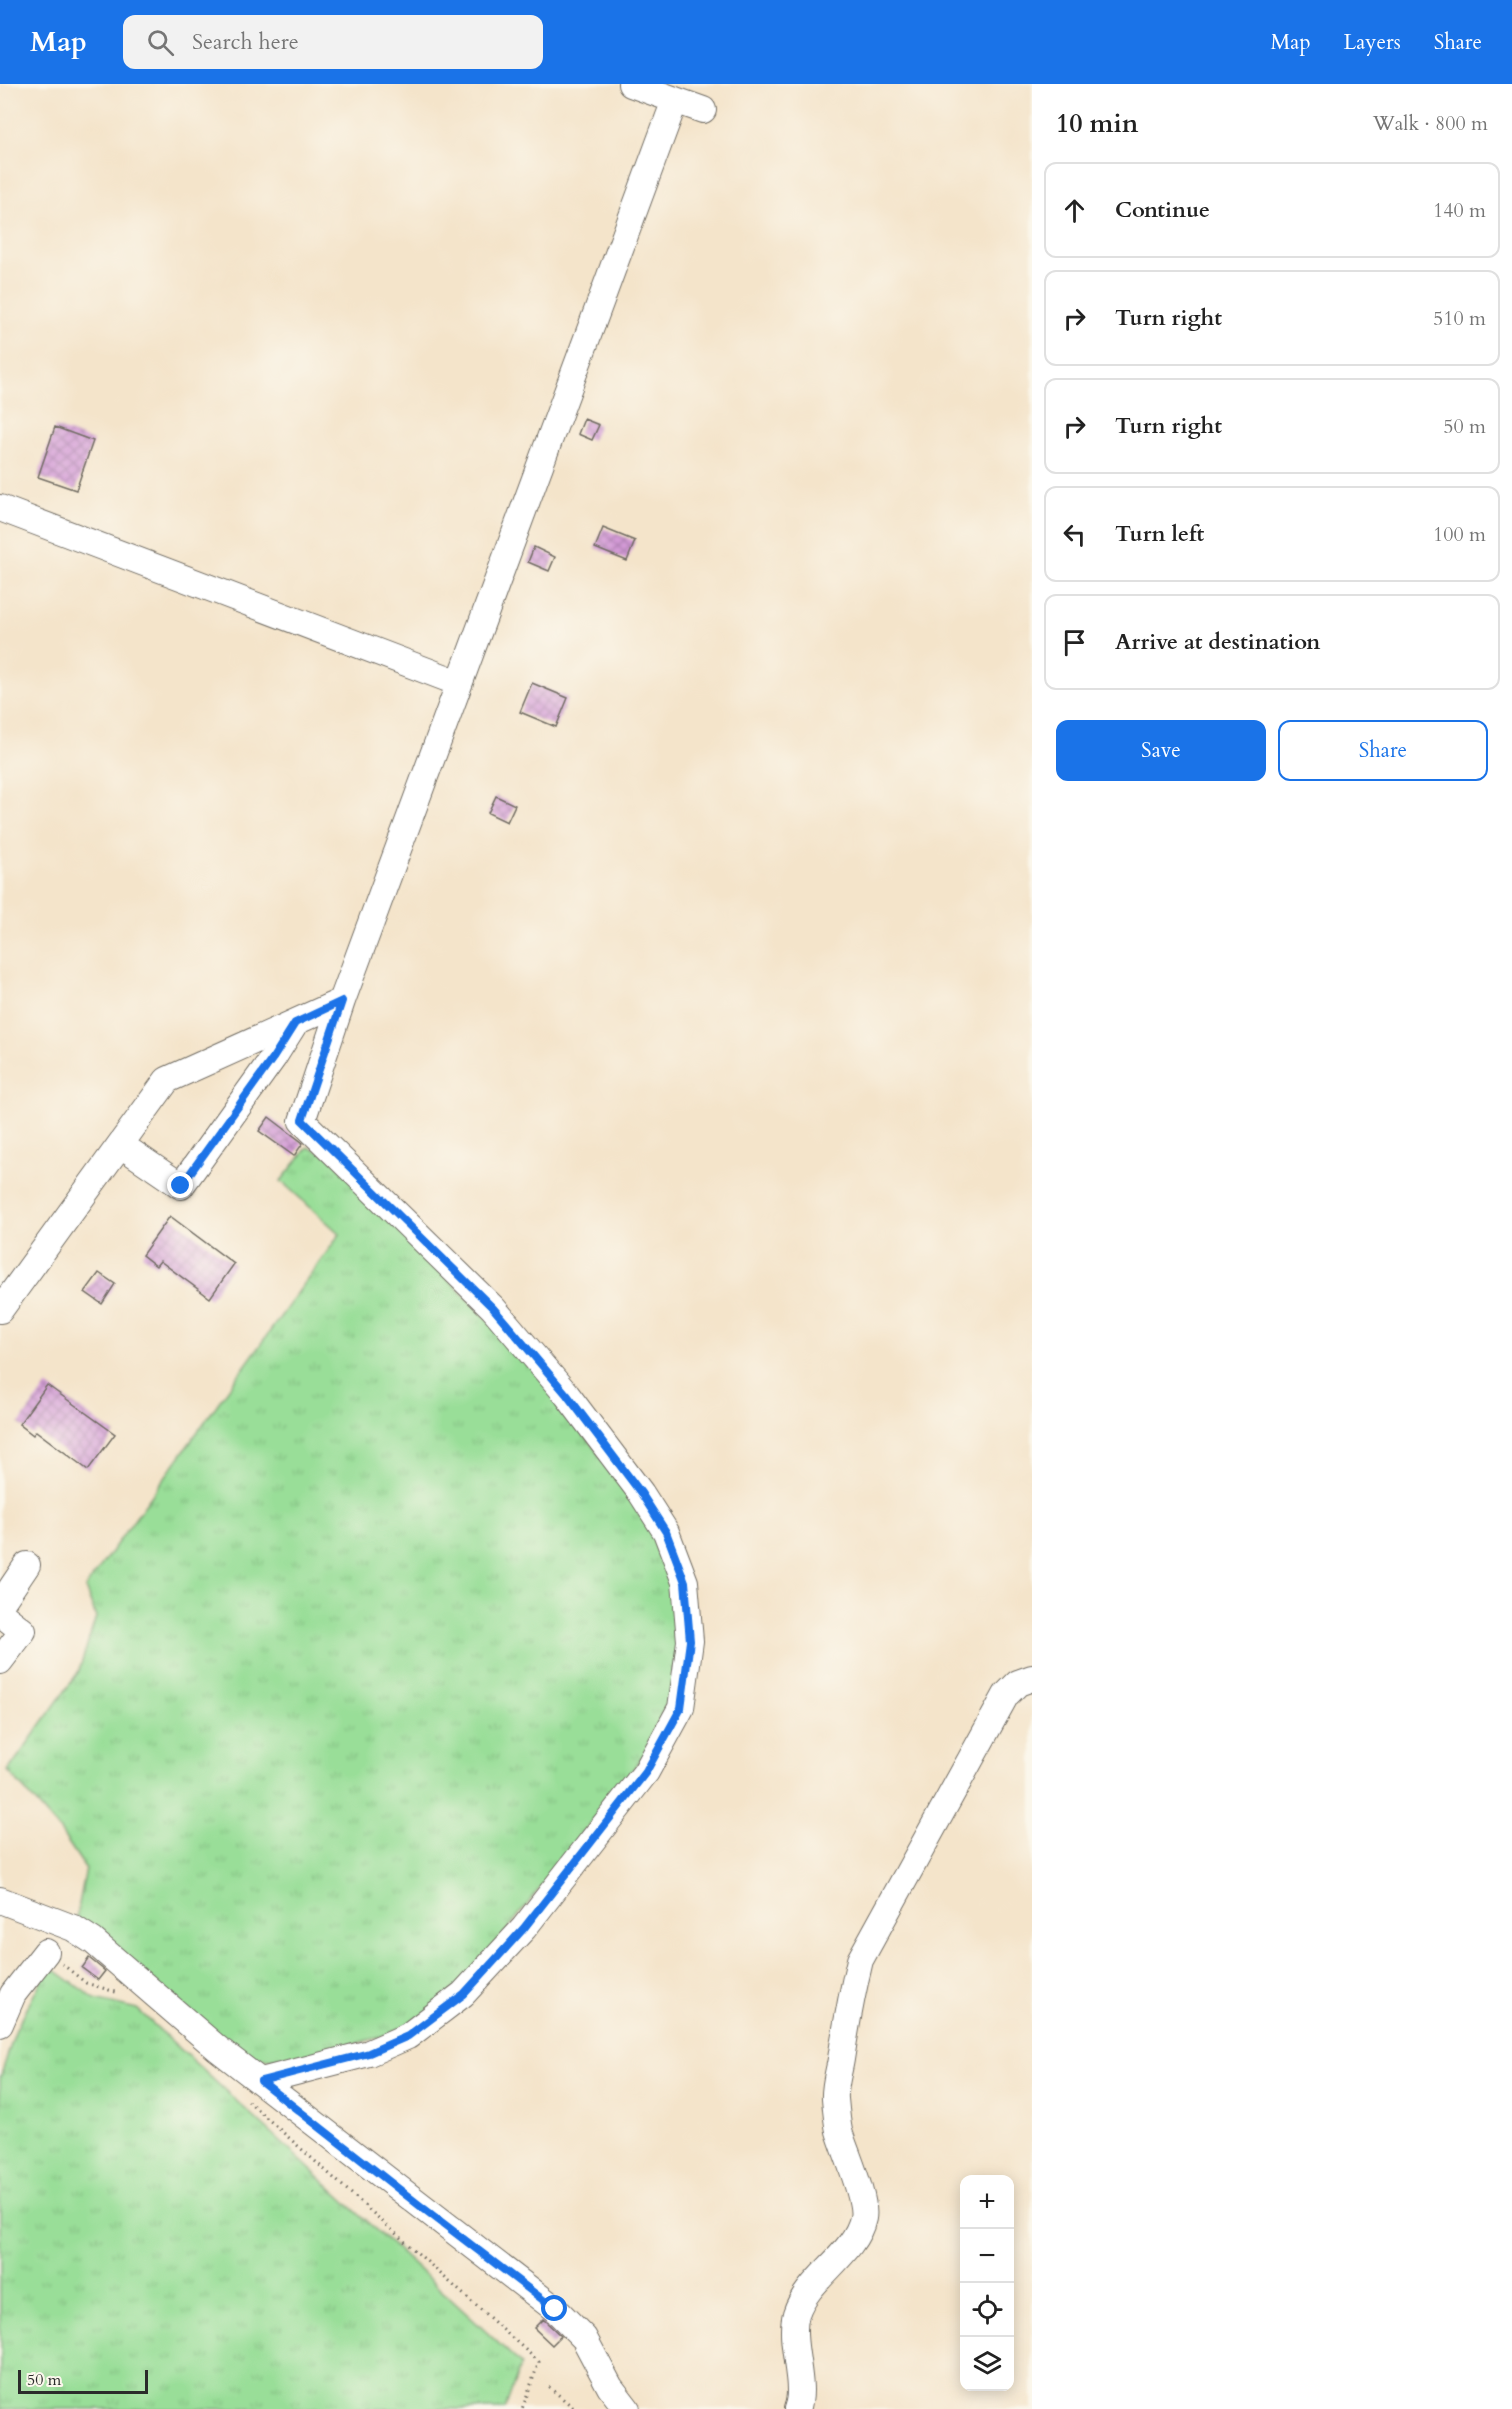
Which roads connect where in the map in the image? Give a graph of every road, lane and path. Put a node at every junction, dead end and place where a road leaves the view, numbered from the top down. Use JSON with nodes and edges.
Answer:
{"nodes":[{"id":1,"x":631,"y":84,"type":"edge"},
{"id":2,"x":675,"y":100,"type":"junction"},
{"id":3,"x":703,"y":110,"type":"dead end"},
{"id":4,"x":0,"y":508,"type":"edge"},
{"id":5,"x":459,"y":683,"type":"junction"},
{"id":6,"x":342,"y":1001,"type":"junction"},
{"id":7,"x":295,"y":1023,"type":"junction"},
{"id":8,"x":121,"y":1145,"type":"junction"},
{"id":9,"x":0,"y":1310,"type":"edge"},
{"id":10,"x":27,"y":1565,"type":"dead end"},
{"id":11,"x":0,"y":1605,"type":"edge"},
{"id":12,"x":0,"y":1613,"type":"edge"},
{"id":13,"x":0,"y":1661,"type":"edge"},
{"id":14,"x":1032,"y":1678,"type":"edge"},
{"id":15,"x":0,"y":1900,"type":"edge"},
{"id":16,"x":46,"y":1952,"type":"joint"},
{"id":17,"x":123,"y":1995,"type":"dead end"},
{"id":18,"x":0,"y":2024,"type":"edge"},
{"id":19,"x":254,"y":2091,"type":"junction"},
{"id":20,"x":549,"y":2387,"type":"dead end"},
{"id":21,"x":522,"y":2409,"type":"edge"},
{"id":22,"x":575,"y":2409,"type":"edge"},
{"id":23,"x":627,"y":2409,"type":"edge"},
{"id":24,"x":797,"y":2409,"type":"edge"}],
"edges":[{"from":1,"to":2,"type":"lane"},
{"from":2,"to":3,"type":"lane"},
{"from":2,"to":5,"type":"lane"},
{"from":4,"to":5,"type":"lane"},
{"from":5,"to":6,"type":"lane"},
{"from":6,"to":7,"type":"lane"},
{"from":6,"to":19,"type":"lane"},
{"from":7,"to":8,"type":"lane"},
{"from":7,"to":8,"type":"lane"},
{"from":8,"to":9,"type":"lane"},
{"from":10,"to":11,"type":"lane"},
{"from":12,"to":13,"type":"lane"},
{"from":14,"to":24,"type":"lane"},
{"from":15,"to":19,"type":"lane"},
{"from":16,"to":17,"type":"path"},
{"from":16,"to":18,"type":"lane"},
{"from":19,"to":21,"type":"path"},
{"from":19,"to":23,"type":"lane"},
{"from":20,"to":22,"type":"path"}]}
